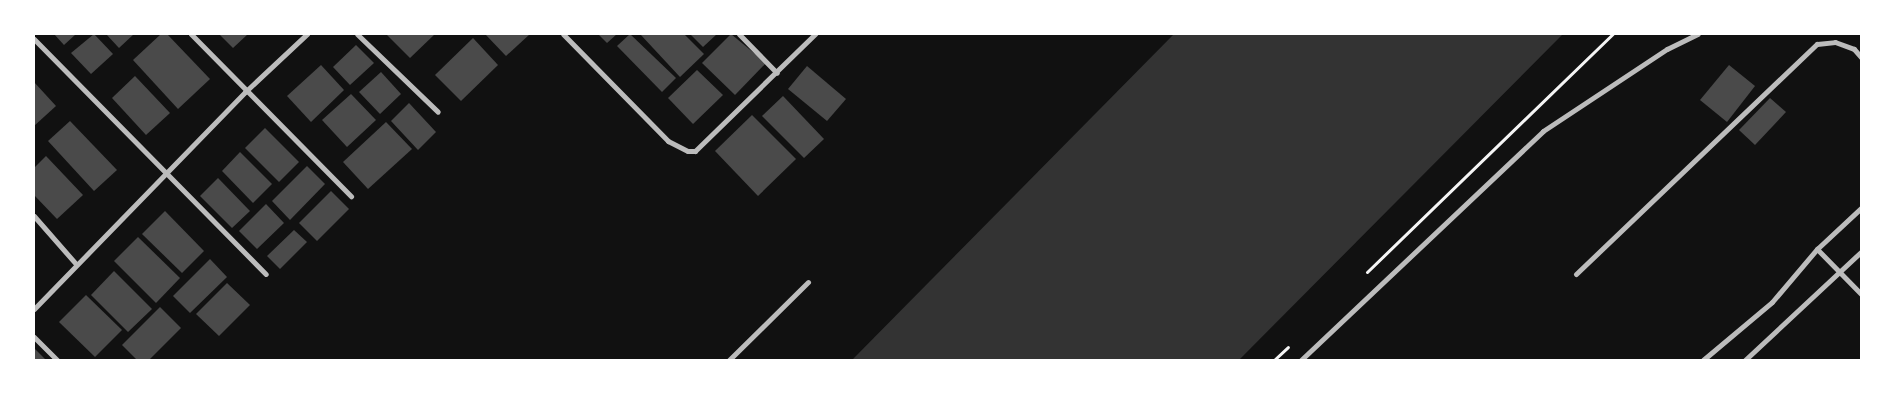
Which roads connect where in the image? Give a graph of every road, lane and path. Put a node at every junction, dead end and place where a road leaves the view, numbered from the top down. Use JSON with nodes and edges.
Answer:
{"nodes":[{"id":1,"x":191,"y":34,"type":"edge"},
{"id":2,"x":307,"y":34,"type":"edge"},
{"id":3,"x":357,"y":34,"type":"edge"},
{"id":4,"x":563,"y":34,"type":"edge"},
{"id":5,"x":740,"y":34,"type":"edge"},
{"id":6,"x":815,"y":34,"type":"edge"},
{"id":7,"x":1613,"y":34,"type":"edge"},
{"id":8,"x":1698,"y":34,"type":"edge"},
{"id":9,"x":34,"y":39,"type":"edge"},
{"id":10,"x":1861,"y":58,"type":"edge"},
{"id":11,"x":777,"y":74,"type":"junction"},
{"id":12,"x":245,"y":92,"type":"junction"},
{"id":13,"x":438,"y":112,"type":"dead end"},
{"id":14,"x":164,"y":174,"type":"junction"},
{"id":15,"x":351,"y":196,"type":"dead end"},
{"id":16,"x":1861,"y":208,"type":"edge"},
{"id":17,"x":34,"y":216,"type":"edge"},
{"id":18,"x":1817,"y":249,"type":"junction"},
{"id":19,"x":1861,"y":252,"type":"edge"},
{"id":20,"x":76,"y":264,"type":"junction"},
{"id":21,"x":1842,"y":271,"type":"junction"},
{"id":22,"x":266,"y":274,"type":"dead end"},
{"id":23,"x":1576,"y":274,"type":"dead end"},
{"id":24,"x":1358,"y":280,"type":"dead end"},
{"id":25,"x":808,"y":282,"type":"dead end"},
{"id":26,"x":1861,"y":294,"type":"edge"},
{"id":27,"x":34,"y":309,"type":"edge"},
{"id":28,"x":34,"y":337,"type":"edge"},
{"id":29,"x":1295,"y":340,"type":"dead end"},
{"id":30,"x":58,"y":360,"type":"edge"},
{"id":31,"x":729,"y":360,"type":"edge"},
{"id":32,"x":1274,"y":360,"type":"edge"},
{"id":33,"x":1301,"y":360,"type":"edge"},
{"id":34,"x":1702,"y":360,"type":"edge"},
{"id":35,"x":1745,"y":360,"type":"edge"}],
"edges":[{"from":1,"to":12,"type":"street"},
{"from":2,"to":12,"type":"street"},
{"from":3,"to":13,"type":"street"},
{"from":4,"to":11,"type":"street"},
{"from":5,"to":11,"type":"street"},
{"from":6,"to":11,"type":"street"},
{"from":7,"to":24,"type":"path"},
{"from":8,"to":33,"type":"street"},
{"from":9,"to":14,"type":"street"},
{"from":10,"to":23,"type":"street"},
{"from":12,"to":14,"type":"street"},
{"from":12,"to":15,"type":"street"},
{"from":14,"to":20,"type":"street"},
{"from":14,"to":22,"type":"street"},
{"from":16,"to":18,"type":"street"},
{"from":17,"to":20,"type":"street"},
{"from":18,"to":21,"type":"street"},
{"from":18,"to":34,"type":"street"},
{"from":19,"to":21,"type":"street"},
{"from":20,"to":27,"type":"street"},
{"from":21,"to":26,"type":"street"},
{"from":21,"to":35,"type":"street"},
{"from":25,"to":31,"type":"street"},
{"from":28,"to":30,"type":"street"},
{"from":29,"to":32,"type":"path"}]}
